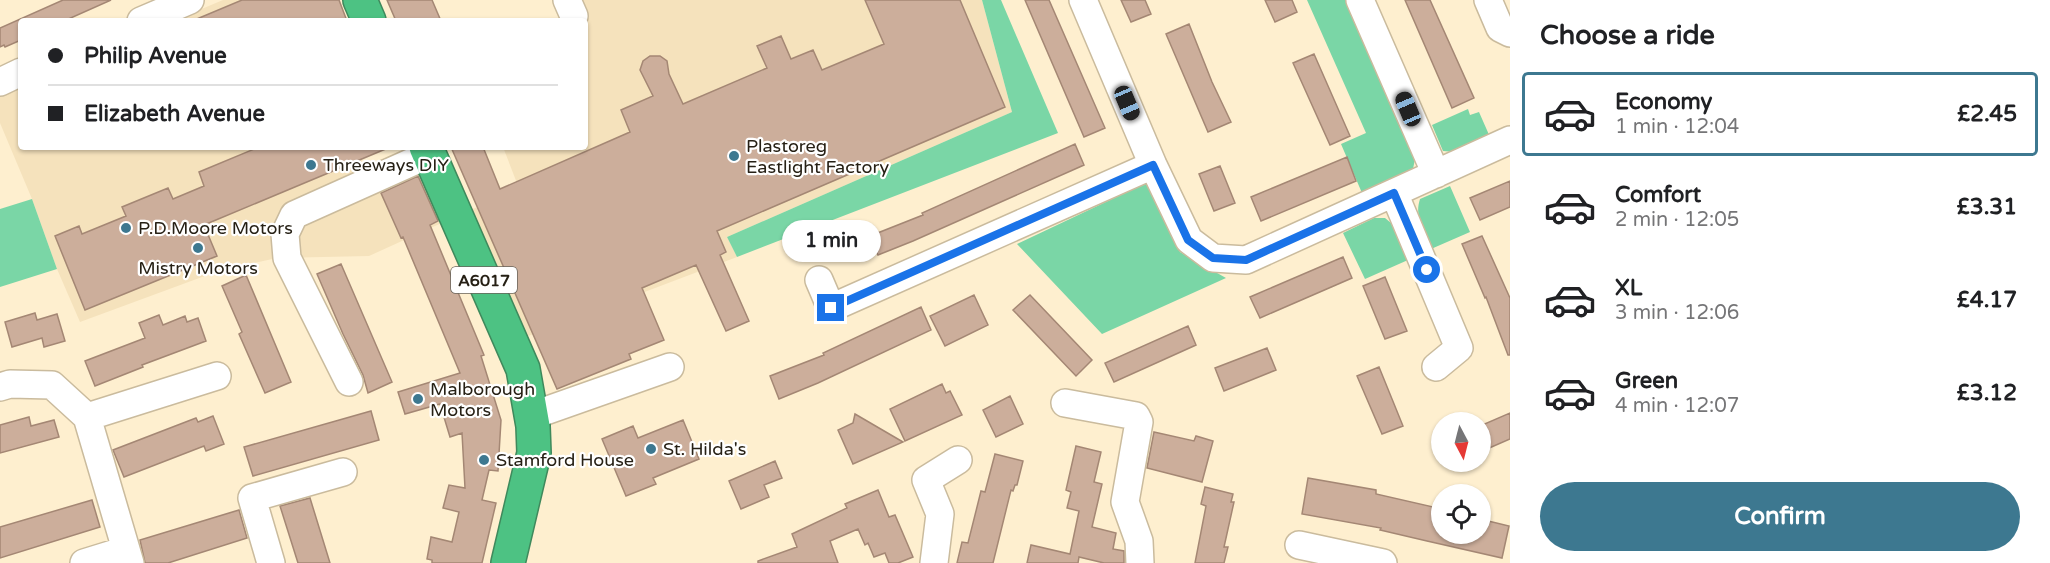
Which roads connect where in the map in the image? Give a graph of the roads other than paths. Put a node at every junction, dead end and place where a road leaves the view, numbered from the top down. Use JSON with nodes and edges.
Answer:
{"nodes":[{"id":1,"x":360,"y":0,"type":"edge"},
{"id":2,"x":1083,"y":0,"type":"edge"},
{"id":3,"x":1360,"y":0,"type":"edge"},
{"id":4,"x":1488,"y":0,"type":"edge"},
{"id":5,"x":182,"y":2,"type":"edge"},
{"id":6,"x":147,"y":18,"type":"edge"},
{"id":7,"x":368,"y":18,"type":"edge"},
{"id":8,"x":1510,"y":33,"type":"edge"},
{"id":9,"x":18,"y":73,"type":"edge"},
{"id":10,"x":0,"y":82,"type":"edge"},
{"id":11,"x":1510,"y":140,"type":"edge"},
{"id":12,"x":428,"y":151,"type":"edge"},
{"id":13,"x":1153,"y":165,"type":"junction"},
{"id":14,"x":1436,"y":174,"type":"junction"},
{"id":15,"x":1394,"y":193,"type":"junction"},
{"id":16,"x":819,"y":280,"type":"dead end"},
{"id":17,"x":1436,"y":366,"type":"dead end"},
{"id":18,"x":670,"y":367,"type":"dead end"},
{"id":19,"x":217,"y":376,"type":"dead end"},
{"id":20,"x":349,"y":382,"type":"dead end"},
{"id":21,"x":0,"y":387,"type":"edge"},
{"id":22,"x":1065,"y":403,"type":"dead end"},
{"id":23,"x":531,"y":416,"type":"junction"},
{"id":24,"x":87,"y":417,"type":"junction"},
{"id":25,"x":958,"y":460,"type":"dead end"},
{"id":26,"x":343,"y":472,"type":"dead end"},
{"id":27,"x":1299,"y":545,"type":"dead end"},
{"id":28,"x":128,"y":556,"type":"edge"},
{"id":29,"x":268,"y":562,"type":"edge"},
{"id":30,"x":1371,"y":562,"type":"edge"},
{"id":31,"x":84,"y":563,"type":"edge"},
{"id":32,"x":508,"y":563,"type":"edge"},
{"id":33,"x":934,"y":563,"type":"edge"},
{"id":34,"x":1140,"y":563,"type":"edge"}],
"edges":[{"from":1,"to":7,"type":"highway"},
{"from":2,"to":13,"type":"street"},
{"from":3,"to":14,"type":"street"},
{"from":4,"to":8,"type":"street"},
{"from":5,"to":6,"type":"street"},
{"from":9,"to":10,"type":"street"},
{"from":11,"to":14,"type":"street"},
{"from":12,"to":20,"type":"street"},
{"from":12,"to":23,"type":"highway","number":"A6017"},
{"from":13,"to":15,"type":"street"},
{"from":13,"to":16,"type":"street"},
{"from":14,"to":15,"type":"street"},
{"from":15,"to":17,"type":"street"},
{"from":18,"to":23,"type":"street"},
{"from":19,"to":24,"type":"street"},
{"from":21,"to":24,"type":"street"},
{"from":22,"to":34,"type":"street"},
{"from":23,"to":32,"type":"highway","number":"A6017"},
{"from":24,"to":28,"type":"street"},
{"from":25,"to":33,"type":"street"},
{"from":26,"to":29,"type":"street"},
{"from":27,"to":30,"type":"street"},
{"from":28,"to":31,"type":"street"}]}
